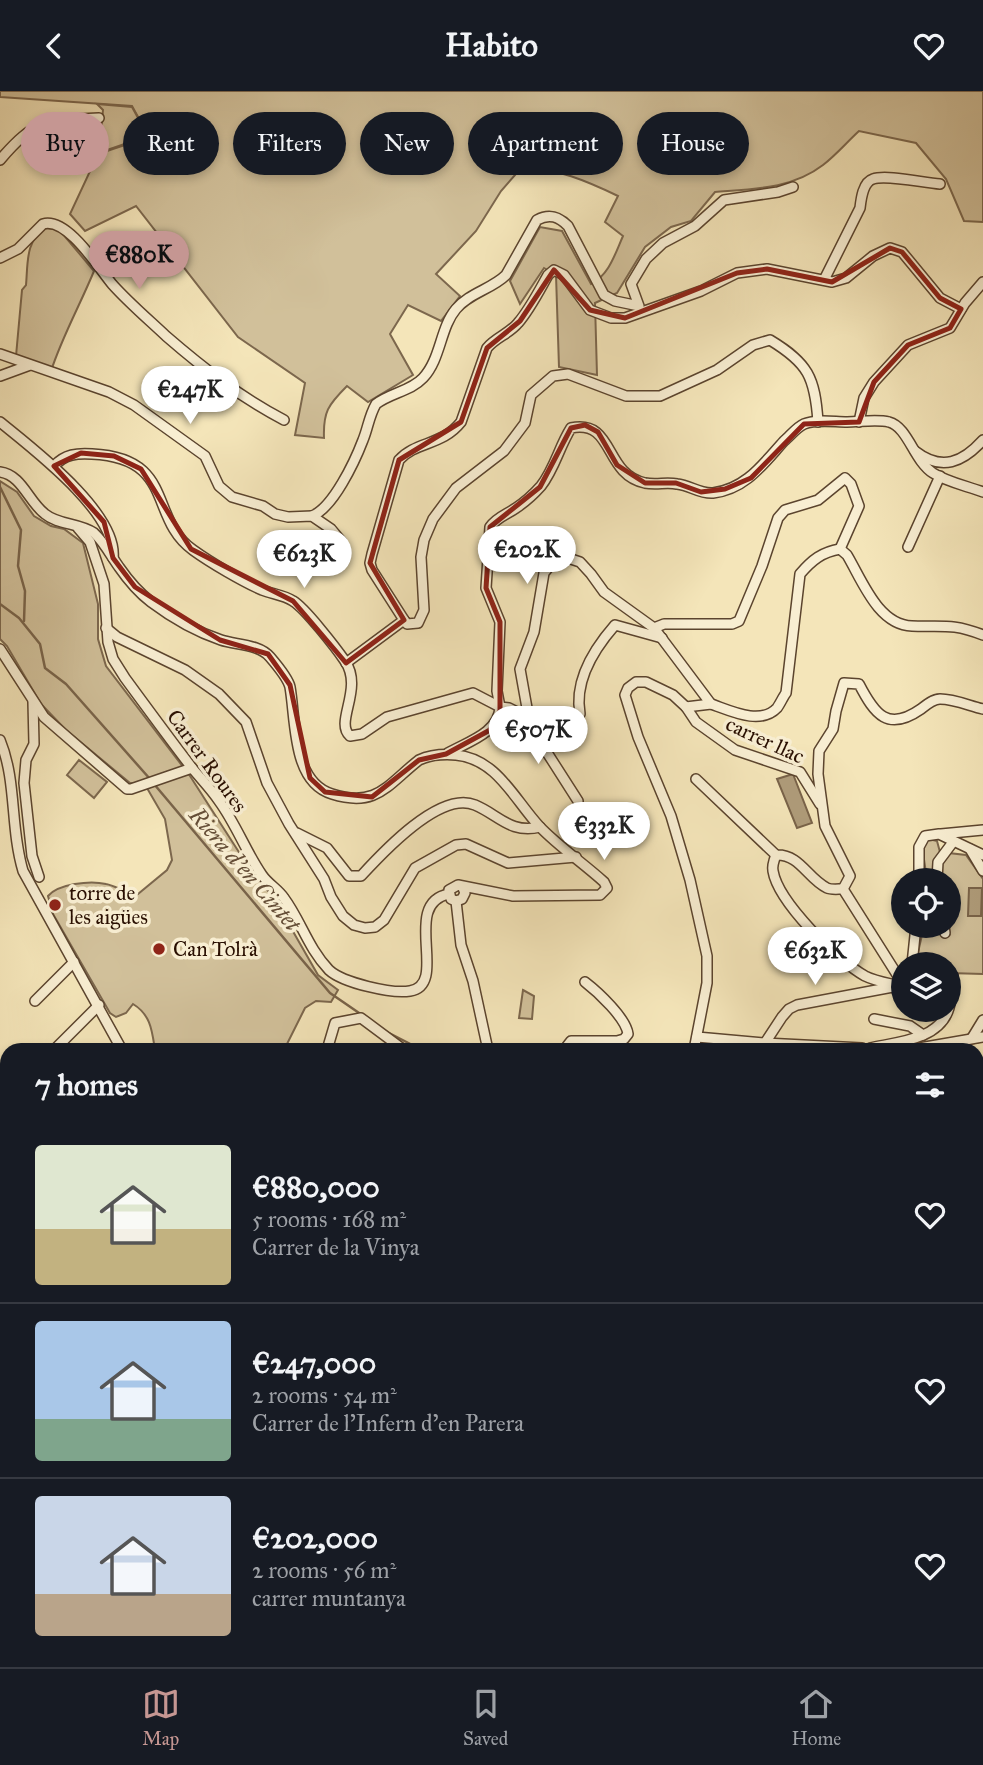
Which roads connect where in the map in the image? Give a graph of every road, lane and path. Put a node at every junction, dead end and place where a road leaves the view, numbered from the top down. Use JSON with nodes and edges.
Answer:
{"nodes":[{"id":1,"x":21,"y":138,"type":"edge"},
{"id":2,"x":0,"y":160,"type":"edge"},
{"id":3,"x":940,"y":184,"type":"dead end"},
{"id":4,"x":793,"y":187,"type":"dead end"},
{"id":5,"x":0,"y":258,"type":"edge"},
{"id":6,"x":824,"y":281,"type":"junction"},
{"id":7,"x":983,"y":282,"type":"edge"},
{"id":8,"x":639,"y":306,"type":"junction"},
{"id":9,"x":654,"y":309,"type":"junction"},
{"id":10,"x":961,"y":309,"type":"junction"},
{"id":11,"x":0,"y":353,"type":"edge"},
{"id":12,"x":30,"y":365,"type":"junction"},
{"id":13,"x":0,"y":376,"type":"edge"},
{"id":14,"x":284,"y":420,"type":"dead end"},
{"id":15,"x":0,"y":422,"type":"edge"},
{"id":16,"x":818,"y":422,"type":"junction"},
{"id":17,"x":859,"y":422,"type":"junction"},
{"id":18,"x":983,"y":440,"type":"edge"},
{"id":19,"x":912,"y":449,"type":"junction"},
{"id":20,"x":54,"y":466,"type":"junction"},
{"id":21,"x":0,"y":472,"type":"edge"},
{"id":22,"x":940,"y":476,"type":"junction"},
{"id":23,"x":983,"y":492,"type":"edge"},
{"id":24,"x":312,"y":516,"type":"junction"},
{"id":25,"x":77,"y":527,"type":"junction"},
{"id":26,"x":341,"y":541,"type":"dead end"},
{"id":27,"x":908,"y":547,"type":"dead end"},
{"id":28,"x":840,"y":549,"type":"junction"},
{"id":29,"x":113,"y":558,"type":"junction"},
{"id":30,"x":404,"y":620,"type":"junction"},
{"id":31,"x":106,"y":628,"type":"junction"},
{"id":32,"x":654,"y":628,"type":"junction"},
{"id":33,"x":983,"y":635,"type":"edge"},
{"id":34,"x":662,"y":638,"type":"junction"},
{"id":35,"x":0,"y":649,"type":"edge"},
{"id":36,"x":346,"y":663,"type":"junction"},
{"id":37,"x":33,"y":701,"type":"junction"},
{"id":38,"x":711,"y":703,"type":"junction"},
{"id":39,"x":500,"y":707,"type":"junction"},
{"id":40,"x":686,"y":707,"type":"junction"},
{"id":41,"x":983,"y":709,"type":"edge"},
{"id":42,"x":580,"y":714,"type":"dead end"},
{"id":43,"x":523,"y":715,"type":"junction"},
{"id":44,"x":0,"y":740,"type":"edge"},
{"id":45,"x":446,"y":754,"type":"junction"},
{"id":46,"x":192,"y":768,"type":"junction"},
{"id":47,"x":696,"y":779,"type":"dead end"},
{"id":48,"x":578,"y":800,"type":"dead end"},
{"id":49,"x":822,"y":809,"type":"junction"},
{"id":50,"x":540,"y":827,"type":"junction"},
{"id":51,"x":983,"y":830,"type":"edge"},
{"id":52,"x":295,"y":832,"type":"junction"},
{"id":53,"x":936,"y":834,"type":"junction"},
{"id":54,"x":953,"y":842,"type":"junction"},
{"id":55,"x":970,"y":849,"type":"junction"},
{"id":56,"x":776,"y":855,"type":"junction"},
{"id":57,"x":983,"y":855,"type":"edge"},
{"id":58,"x":576,"y":857,"type":"junction"},
{"id":59,"x":919,"y":868,"type":"edge"},
{"id":60,"x":938,"y":868,"type":"edge"},
{"id":61,"x":983,"y":871,"type":"edge"},
{"id":62,"x":38,"y":877,"type":"dead end"},
{"id":63,"x":844,"y":889,"type":"junction"},
{"id":64,"x":453,"y":898,"type":"junction"},
{"id":65,"x":74,"y":961,"type":"junction"},
{"id":66,"x":891,"y":970,"type":"edge"},
{"id":67,"x":585,"y":982,"type":"dead end"},
{"id":68,"x":891,"y":984,"type":"edge"},
{"id":69,"x":891,"y":987,"type":"edge"},
{"id":70,"x":35,"y":1001,"type":"dead end"},
{"id":71,"x":99,"y":1005,"type":"junction"},
{"id":72,"x":874,"y":1019,"type":"dead end"},
{"id":73,"x":983,"y":1020,"type":"edge"},
{"id":74,"x":941,"y":1022,"type":"edge"},
{"id":75,"x":923,"y":1035,"type":"junction"},
{"id":76,"x":697,"y":1037,"type":"junction"},
{"id":77,"x":983,"y":1037,"type":"edge"},
{"id":78,"x":972,"y":1038,"type":"junction"},
{"id":79,"x":61,"y":1043,"type":"edge"},
{"id":80,"x":118,"y":1043,"type":"edge"},
{"id":81,"x":329,"y":1043,"type":"edge"},
{"id":82,"x":388,"y":1043,"type":"edge"},
{"id":83,"x":486,"y":1043,"type":"edge"},
{"id":84,"x":569,"y":1043,"type":"edge"},
{"id":85,"x":696,"y":1043,"type":"edge"},
{"id":86,"x":765,"y":1043,"type":"joint"},
{"id":87,"x":890,"y":1043,"type":"edge"},
{"id":88,"x":945,"y":1043,"type":"edge"}],
"edges":[{"from":1,"to":2,"type":"street"},
{"from":3,"to":6,"type":"street"},
{"from":4,"to":8,"type":"street"},
{"from":5,"to":14,"type":"street"},
{"from":6,"to":9,"type":"street"},
{"from":6,"to":10,"type":"street"},
{"from":7,"to":10,"type":"street"},
{"from":8,"to":9,"type":"street"},
{"from":8,"to":24,"type":"street"},
{"from":9,"to":30,"type":"street"},
{"from":10,"to":17,"type":"street"},
{"from":11,"to":12,"type":"street"},
{"from":12,"to":13,"type":"street"},
{"from":12,"to":24,"type":"street"},
{"from":15,"to":20,"type":"street"},
{"from":16,"to":17,"type":"street"},
{"from":16,"to":30,"type":"street"},
{"from":16,"to":39,"type":"street"},
{"from":17,"to":19,"type":"street"},
{"from":18,"to":19,"type":"street"},
{"from":19,"to":22,"type":"street"},
{"from":20,"to":29,"type":"street"},
{"from":20,"to":36,"type":"street"},
{"from":21,"to":25,"type":"street"},
{"from":22,"to":23,"type":"street"},
{"from":22,"to":27,"type":"street"},
{"from":24,"to":26,"type":"street"},
{"from":25,"to":29,"type":"street"},
{"from":25,"to":31,"type":"street","name":"Carrer Roures"},
{"from":28,"to":32,"type":"street"},
{"from":28,"to":33,"type":"street"},
{"from":28,"to":38,"type":"street"},
{"from":29,"to":45,"type":"street"},
{"from":30,"to":36,"type":"street"},
{"from":31,"to":46,"type":"street","name":"Carrer Roures"},
{"from":31,"to":52,"type":"street"},
{"from":32,"to":34,"type":"street"},
{"from":32,"to":43,"type":"street"},
{"from":34,"to":38,"type":"street"},
{"from":34,"to":42,"type":"street"},
{"from":35,"to":37,"type":"street"},
{"from":36,"to":39,"type":"street"},
{"from":37,"to":46,"type":"street"},
{"from":37,"to":62,"type":"street"},
{"from":38,"to":40,"type":"street"},
{"from":39,"to":43,"type":"street"},
{"from":39,"to":45,"type":"street"},
{"from":40,"to":49,"type":"street","name":"carrer llac"},
{"from":40,"to":76,"type":"street","name":"carrer llac"},
{"from":41,"to":49,"type":"street"},
{"from":43,"to":48,"type":"street"},
{"from":44,"to":65,"type":"street"},
{"from":45,"to":50,"type":"street"},
{"from":46,"to":64,"type":"street","name":"Carrer Roures"},
{"from":47,"to":56,"type":"street"},
{"from":49,"to":63,"type":"street"},
{"from":50,"to":52,"type":"street"},
{"from":50,"to":58,"type":"street"},
{"from":51,"to":53,"type":"street"},
{"from":52,"to":58,"type":"street"},
{"from":53,"to":54,"type":"street"},
{"from":53,"to":59,"type":"street"},
{"from":54,"to":55,"type":"street"},
{"from":54,"to":60,"type":"street"},
{"from":55,"to":57,"type":"street"},
{"from":55,"to":61,"type":"street"},
{"from":56,"to":63,"type":"street"},
{"from":56,"to":68,"type":"street"},
{"from":58,"to":64,"type":"street"},
{"from":63,"to":66,"type":"street"},
{"from":64,"to":83,"type":"street"},
{"from":65,"to":70,"type":"street"},
{"from":65,"to":71,"type":"street"},
{"from":67,"to":84,"type":"street"},
{"from":69,"to":86,"type":"street"},
{"from":71,"to":79,"type":"street"},
{"from":71,"to":80,"type":"street"},
{"from":72,"to":75,"type":"street"},
{"from":73,"to":78,"type":"street"},
{"from":74,"to":75,"type":"street"},
{"from":75,"to":87,"type":"street"},
{"from":76,"to":85,"type":"street"},
{"from":76,"to":86,"type":"street"},
{"from":77,"to":78,"type":"street"},
{"from":78,"to":88,"type":"street"},
{"from":81,"to":82,"type":"street"}]}
